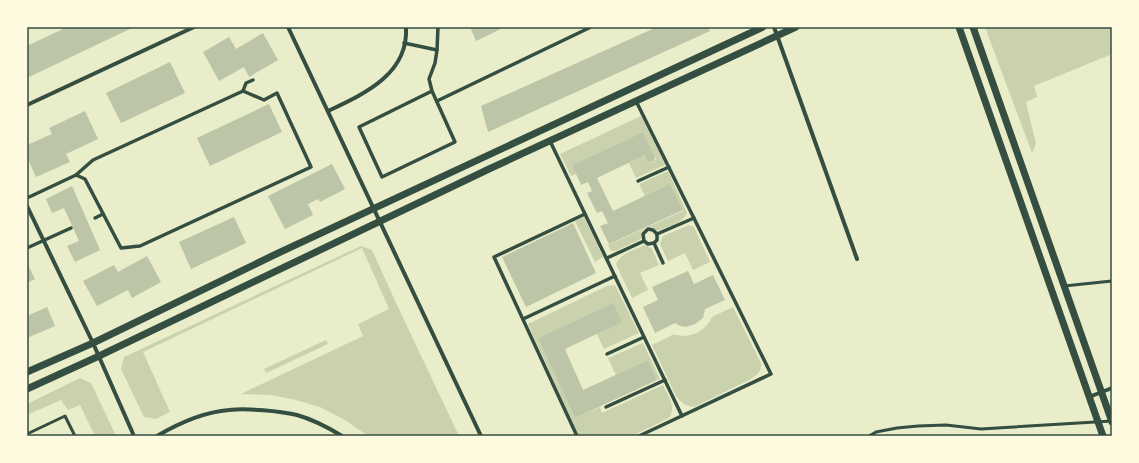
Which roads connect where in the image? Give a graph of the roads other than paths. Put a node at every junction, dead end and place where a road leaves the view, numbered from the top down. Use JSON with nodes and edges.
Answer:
{"nodes":[{"id":1,"x":194,"y":27,"type":"edge"},
{"id":2,"x":288,"y":27,"type":"edge"},
{"id":3,"x":406,"y":27,"type":"edge"},
{"id":4,"x":438,"y":27,"type":"edge"},
{"id":5,"x":591,"y":27,"type":"edge"},
{"id":6,"x":763,"y":27,"type":"edge"},
{"id":7,"x":774,"y":27,"type":"edge"},
{"id":8,"x":796,"y":27,"type":"edge"},
{"id":9,"x":959,"y":27,"type":"edge"},
{"id":10,"x":973,"y":27,"type":"edge"},
{"id":11,"x":776,"y":35,"type":"junction"},
{"id":12,"x":404,"y":43,"type":"junction"},
{"id":13,"x":437,"y":50,"type":"junction"},
{"id":14,"x":253,"y":80,"type":"dead end"},
{"id":15,"x":243,"y":91,"type":"junction"},
{"id":16,"x":432,"y":91,"type":"junction"},
{"id":17,"x":437,"y":101,"type":"junction"},
{"id":18,"x":636,"y":101,"type":"junction"},
{"id":19,"x":27,"y":105,"type":"edge"},
{"id":20,"x":328,"y":111,"type":"junction"},
{"id":21,"x":550,"y":141,"type":"junction"},
{"id":22,"x":669,"y":167,"type":"junction"},
{"id":23,"x":76,"y":175,"type":"junction"},
{"id":24,"x":638,"y":181,"type":"dead end"},
{"id":25,"x":27,"y":198,"type":"edge"},
{"id":26,"x":27,"y":206,"type":"edge"},
{"id":27,"x":374,"y":209,"type":"junction"},
{"id":28,"x":103,"y":214,"type":"junction"},
{"id":29,"x":585,"y":214,"type":"junction"},
{"id":30,"x":95,"y":218,"type":"dead end"},
{"id":31,"x":694,"y":218,"type":"junction"},
{"id":32,"x":380,"y":220,"type":"junction"},
{"id":33,"x":71,"y":228,"type":"dead end"},
{"id":34,"x":657,"y":234,"type":"junction"},
{"id":35,"x":43,"y":241,"type":"junction"},
{"id":36,"x":644,"y":241,"type":"junction"},
{"id":37,"x":654,"y":243,"type":"junction"},
{"id":38,"x":27,"y":248,"type":"edge"},
{"id":39,"x":607,"y":258,"type":"junction"},
{"id":40,"x":857,"y":258,"type":"dead end"},
{"id":41,"x":663,"y":263,"type":"dead end"},
{"id":42,"x":615,"y":276,"type":"junction"},
{"id":43,"x":1112,"y":281,"type":"edge"},
{"id":44,"x":1064,"y":286,"type":"junction"},
{"id":45,"x":523,"y":319,"type":"junction"},
{"id":46,"x":644,"y":337,"type":"junction"},
{"id":47,"x":93,"y":343,"type":"junction"},
{"id":48,"x":607,"y":354,"type":"dead end"},
{"id":49,"x":100,"y":356,"type":"junction"},
{"id":50,"x":27,"y":372,"type":"edge"},
{"id":51,"x":665,"y":380,"type":"junction"},
{"id":52,"x":1112,"y":388,"type":"edge"},
{"id":53,"x":27,"y":389,"type":"edge"},
{"id":54,"x":1101,"y":393,"type":"junction"},
{"id":55,"x":1089,"y":398,"type":"junction"},
{"id":56,"x":606,"y":407,"type":"dead end"},
{"id":57,"x":682,"y":416,"type":"junction"},
{"id":58,"x":1098,"y":422,"type":"junction"},
{"id":59,"x":1112,"y":422,"type":"edge"},
{"id":60,"x":27,"y":434,"type":"edge"},
{"id":61,"x":75,"y":436,"type":"edge"},
{"id":62,"x":134,"y":436,"type":"edge"},
{"id":63,"x":157,"y":436,"type":"edge"},
{"id":64,"x":342,"y":436,"type":"edge"},
{"id":65,"x":481,"y":436,"type":"edge"},
{"id":66,"x":577,"y":436,"type":"edge"},
{"id":67,"x":639,"y":436,"type":"edge"},
{"id":68,"x":869,"y":436,"type":"edge"},
{"id":69,"x":1103,"y":436,"type":"edge"}],
"edges":[{"from":1,"to":19,"type":"street"},
{"from":2,"to":20,"type":"street"},
{"from":3,"to":12,"type":"street"},
{"from":4,"to":13,"type":"street"},
{"from":5,"to":17,"type":"street"},
{"from":6,"to":27,"type":"street"},
{"from":7,"to":11,"type":"street"},
{"from":8,"to":11,"type":"street"},
{"from":9,"to":55,"type":"street"},
{"from":10,"to":44,"type":"street"},
{"from":11,"to":18,"type":"street"},
{"from":11,"to":40,"type":"street"},
{"from":12,"to":13,"type":"street"},
{"from":12,"to":20,"type":"street"},
{"from":13,"to":16,"type":"street"},
{"from":14,"to":15,"type":"street"},
{"from":15,"to":23,"type":"street"},
{"from":15,"to":28,"type":"street"},
{"from":16,"to":17,"type":"street"},
{"from":16,"to":17,"type":"street"},
{"from":18,"to":21,"type":"street"},
{"from":18,"to":22,"type":"street"},
{"from":20,"to":27,"type":"street"},
{"from":21,"to":29,"type":"street"},
{"from":21,"to":32,"type":"street"},
{"from":22,"to":24,"type":"street"},
{"from":22,"to":31,"type":"street"},
{"from":23,"to":25,"type":"street"},
{"from":23,"to":28,"type":"street"},
{"from":26,"to":35,"type":"street"},
{"from":27,"to":32,"type":"street"},
{"from":27,"to":47,"type":"street"},
{"from":28,"to":30,"type":"street"},
{"from":29,"to":39,"type":"street"},
{"from":29,"to":45,"type":"street"},
{"from":31,"to":34,"type":"street"},
{"from":31,"to":57,"type":"street"},
{"from":32,"to":49,"type":"street"},
{"from":32,"to":65,"type":"street"},
{"from":33,"to":35,"type":"street"},
{"from":34,"to":36,"type":"street"},
{"from":34,"to":37,"type":"street"},
{"from":35,"to":38,"type":"street"},
{"from":35,"to":47,"type":"street"},
{"from":36,"to":37,"type":"street"},
{"from":36,"to":39,"type":"street"},
{"from":37,"to":41,"type":"street"},
{"from":39,"to":42,"type":"street"},
{"from":42,"to":45,"type":"street"},
{"from":42,"to":46,"type":"street"},
{"from":43,"to":44,"type":"lane"},
{"from":44,"to":54,"type":"street"},
{"from":45,"to":66,"type":"street"},
{"from":46,"to":48,"type":"street"},
{"from":46,"to":51,"type":"street"},
{"from":47,"to":49,"type":"street"},
{"from":47,"to":50,"type":"street"},
{"from":49,"to":53,"type":"street"},
{"from":49,"to":62,"type":"street"},
{"from":51,"to":56,"type":"street"},
{"from":51,"to":57,"type":"street"},
{"from":52,"to":54,"type":"street"},
{"from":54,"to":55,"type":"street"},
{"from":54,"to":59,"type":"street"},
{"from":55,"to":58,"type":"street"},
{"from":57,"to":67,"type":"street"},
{"from":58,"to":59,"type":"lane"},
{"from":58,"to":68,"type":"lane"},
{"from":58,"to":69,"type":"street"},
{"from":60,"to":61,"type":"lane"},
{"from":63,"to":64,"type":"street"}]}
